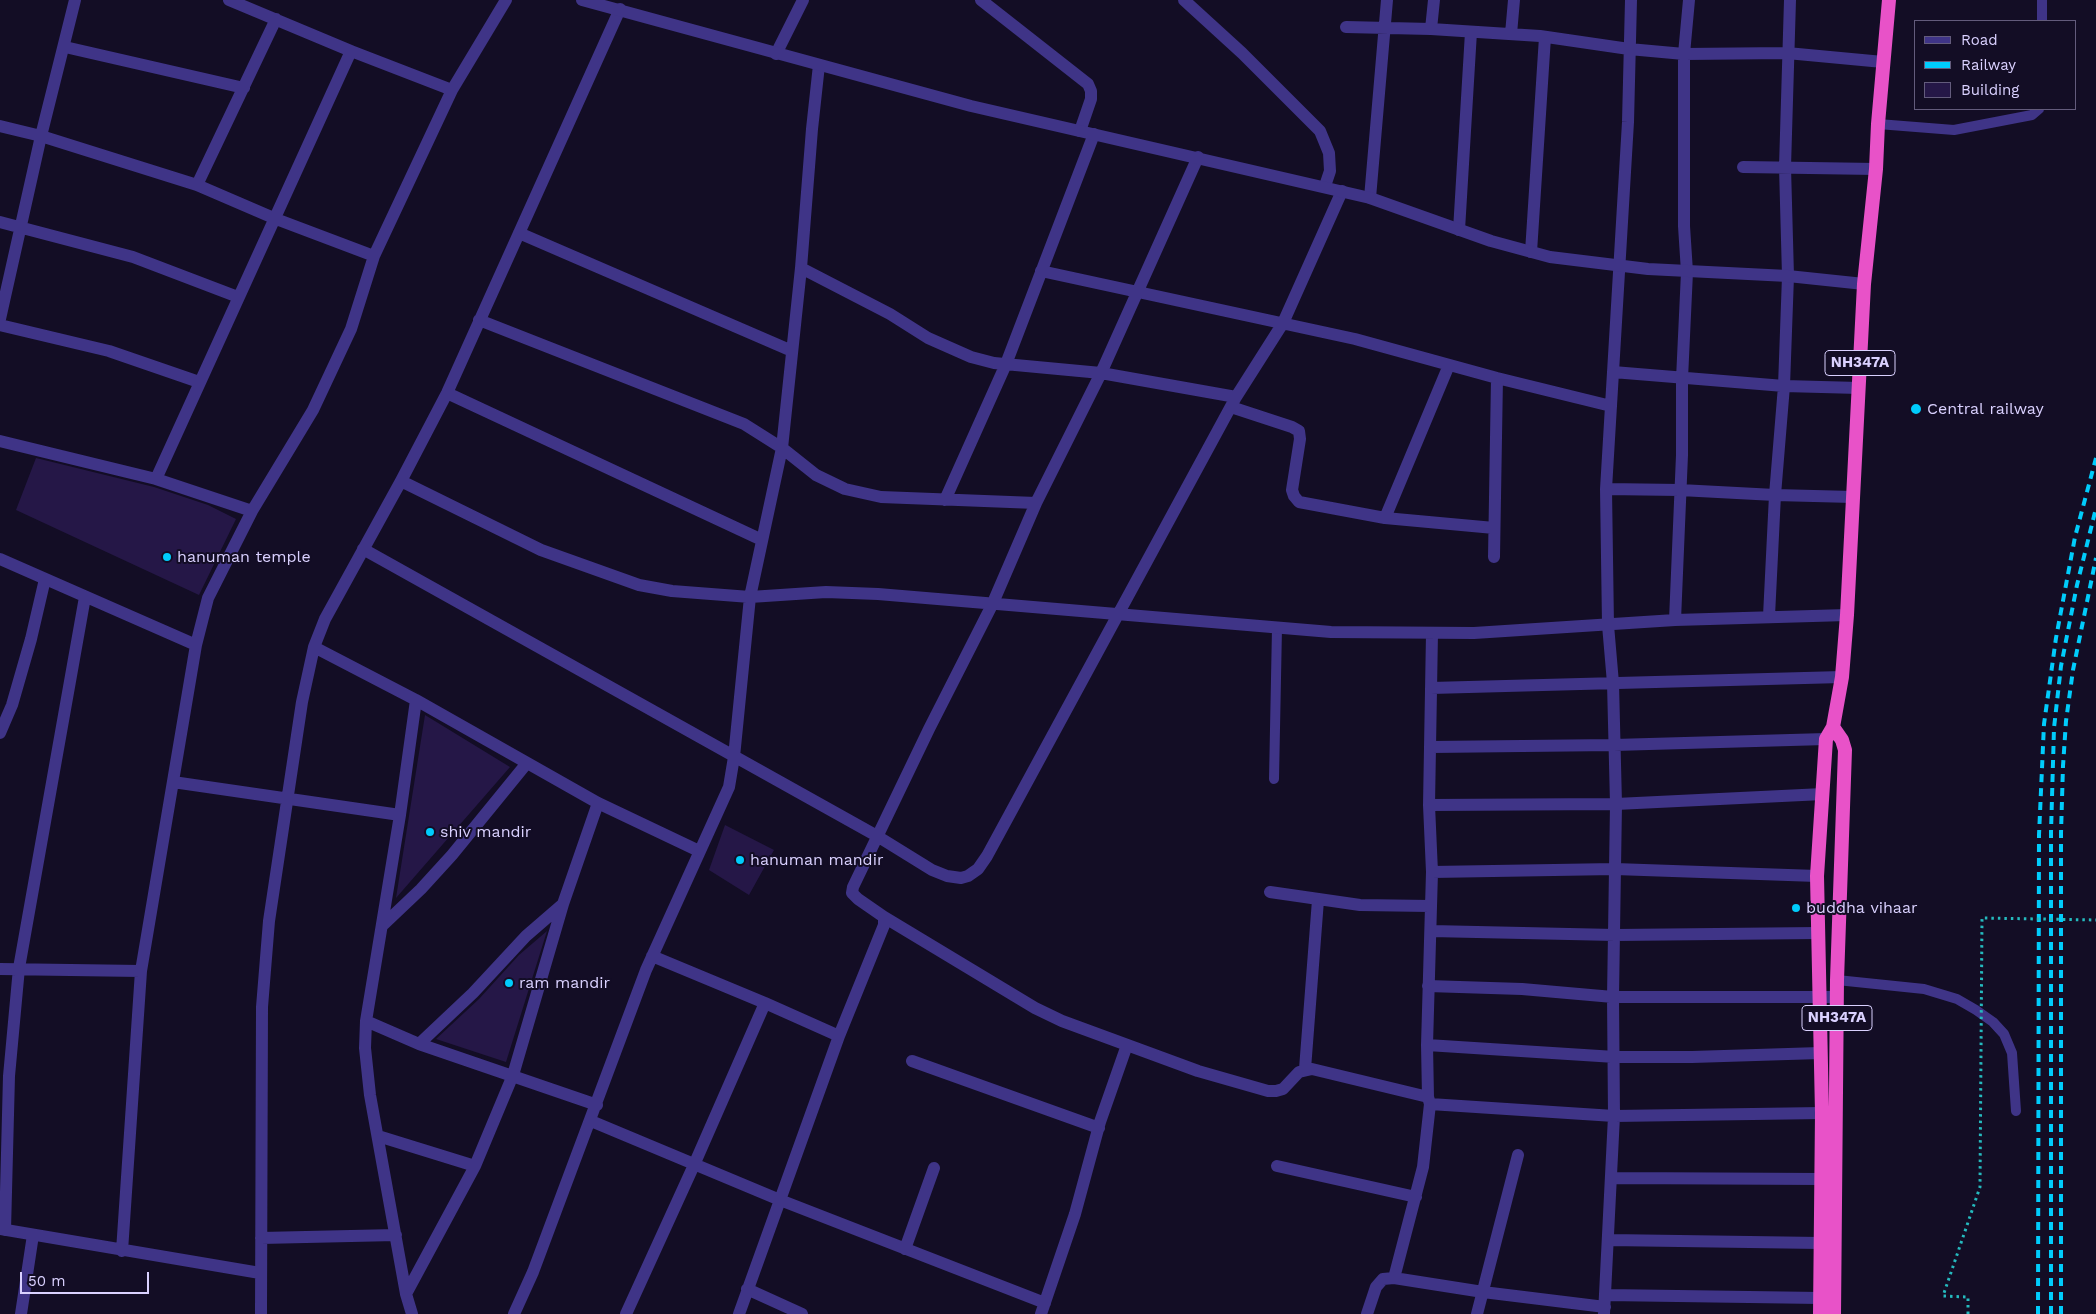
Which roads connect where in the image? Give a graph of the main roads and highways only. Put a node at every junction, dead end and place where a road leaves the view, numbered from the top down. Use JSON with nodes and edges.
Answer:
{"nodes":[{"id":1,"x":1889,"y":0,"type":"edge"},
{"id":2,"x":1829,"y":733,"type":"junction"},
{"id":3,"x":1820,"y":1314,"type":"edge"},
{"id":4,"x":1834,"y":1314,"type":"edge"}],
"edges":[{"from":1,"to":2,"type":"highway","number":"NH347A"},
{"from":2,"to":3,"type":"highway","number":"NH347A"},
{"from":2,"to":4,"type":"highway","number":"NH347A"}]}
